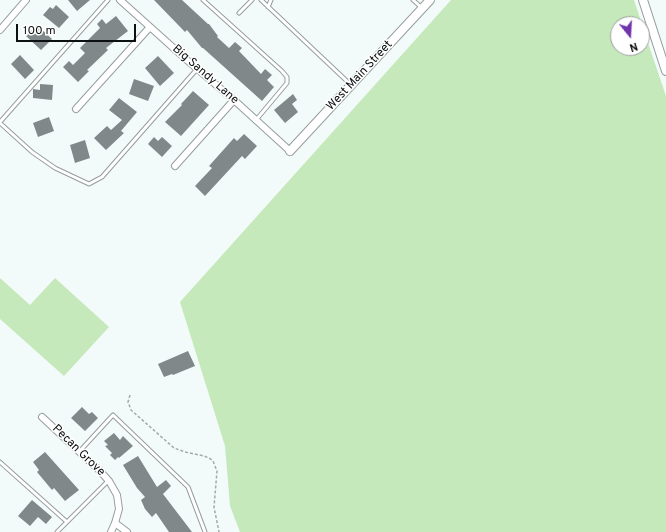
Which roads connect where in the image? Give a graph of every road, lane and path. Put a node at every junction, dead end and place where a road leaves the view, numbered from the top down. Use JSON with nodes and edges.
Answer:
{"nodes":[{"id":1,"x":26,"y":0,"type":"edge"},
{"id":2,"x":108,"y":0,"type":"edge"},
{"id":3,"x":120,"y":0,"type":"edge"},
{"id":4,"x":203,"y":0,"type":"edge"},
{"id":5,"x":252,"y":0,"type":"edge"},
{"id":6,"x":260,"y":0,"type":"edge"},
{"id":7,"x":271,"y":0,"type":"edge"},
{"id":8,"x":413,"y":0,"type":"edge"},
{"id":9,"x":430,"y":0,"type":"edge"},
{"id":10,"x":643,"y":0,"type":"edge"},
{"id":11,"x":268,"y":7,"type":"junction"},
{"id":12,"x":422,"y":9,"type":"junction"},
{"id":13,"x":239,"y":13,"type":"dead end"},
{"id":14,"x":150,"y":27,"type":"junction"},
{"id":15,"x":0,"y":30,"type":"edge"},
{"id":16,"x":197,"y":69,"type":"junction"},
{"id":17,"x":666,"y":71,"type":"edge"},
{"id":18,"x":351,"y":85,"type":"junction"},
{"id":19,"x":234,"y":100,"type":"junction"},
{"id":20,"x":76,"y":108,"type":"dead end"},
{"id":21,"x":256,"y":120,"type":"junction"},
{"id":22,"x":0,"y":122,"type":"edge"},
{"id":23,"x":290,"y":151,"type":"joint"},
{"id":24,"x":175,"y":166,"type":"dead end"},
{"id":25,"x":130,"y":396,"type":"dead end"},
{"id":26,"x":42,"y":417,"type":"dead end"},
{"id":27,"x":79,"y":452,"type":"junction"},
{"id":28,"x":0,"y":462,"type":"edge"},
{"id":29,"x":108,"y":481,"type":"junction"},
{"id":30,"x":67,"y":522,"type":"junction"},
{"id":31,"x":115,"y":522,"type":"junction"},
{"id":32,"x":57,"y":532,"type":"edge"},
{"id":33,"x":111,"y":532,"type":"edge"},
{"id":34,"x":127,"y":532,"type":"edge"},
{"id":35,"x":205,"y":532,"type":"edge"},
{"id":36,"x":219,"y":532,"type":"edge"}],
"edges":[{"from":1,"to":15,"type":"street"},
{"from":2,"to":22,"type":"lane"},
{"from":3,"to":14,"type":"street","name":"Big Sandy Lane"},
{"from":4,"to":21,"type":"lane"},
{"from":5,"to":13,"type":"lane"},
{"from":6,"to":11,"type":"lane"},
{"from":7,"to":11,"type":"lane"},
{"from":8,"to":12,"type":"lane"},
{"from":9,"to":12,"type":"street","name":"West Main Street"},
{"from":10,"to":17,"type":"street"},
{"from":11,"to":18,"type":"lane"},
{"from":12,"to":18,"type":"street","name":"West Main Street"},
{"from":14,"to":16,"type":"street","name":"Big Sandy Lane"},
{"from":14,"to":20,"type":"street"},
{"from":16,"to":19,"type":"street","name":"Big Sandy Lane"},
{"from":16,"to":22,"type":"lane"},
{"from":18,"to":23,"type":"street","name":"West Main Street"},
{"from":19,"to":21,"type":"street","name":"Big Sandy Lane"},
{"from":19,"to":24,"type":"street"},
{"from":21,"to":23,"type":"street","name":"Big Sandy Lane"},
{"from":25,"to":36,"type":"path"},
{"from":26,"to":27,"type":"street","name":"Pecan Grove"},
{"from":27,"to":29,"type":"street","name":"Pecan Grove"},
{"from":27,"to":35,"type":"lane"},
{"from":28,"to":30,"type":"lane"},
{"from":29,"to":30,"type":"lane"},
{"from":29,"to":31,"type":"street","name":"Pecan Grove"},
{"from":30,"to":32,"type":"lane"},
{"from":31,"to":33,"type":"street","name":"Pecan Grove"},
{"from":31,"to":34,"type":"street"}]}
